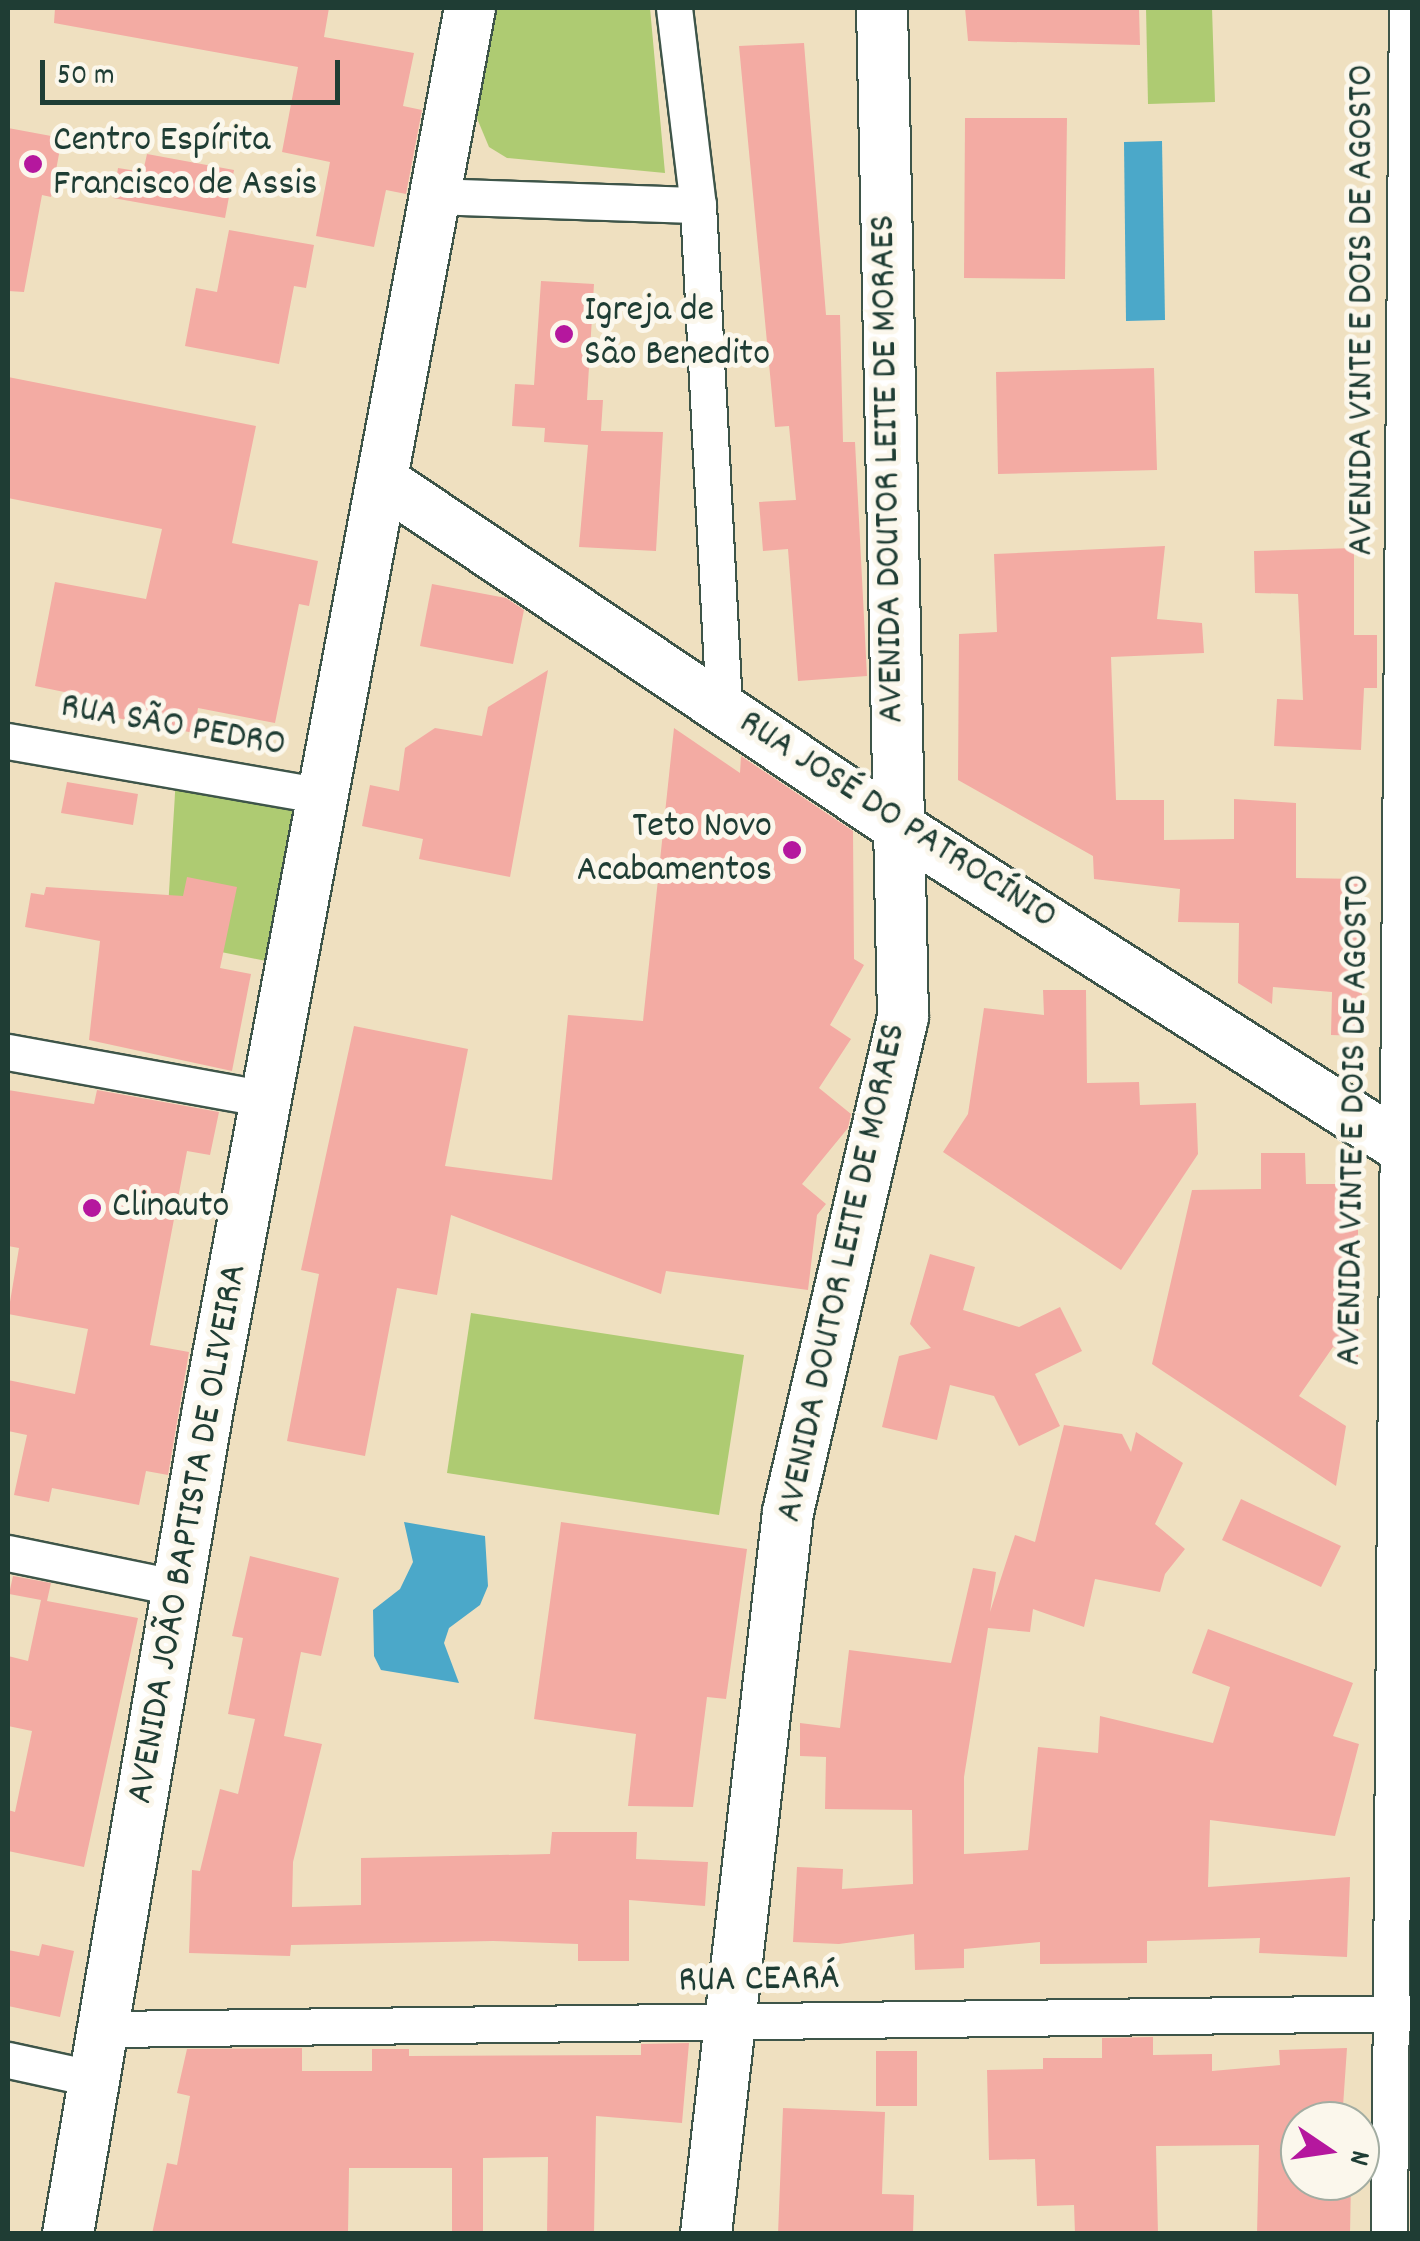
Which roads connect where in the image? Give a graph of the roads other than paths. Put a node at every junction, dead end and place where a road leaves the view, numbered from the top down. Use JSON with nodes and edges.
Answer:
{"nodes":[{"id":1,"x":470,"y":8,"type":"edge"},
{"id":2,"x":674,"y":8,"type":"edge"},
{"id":3,"x":882,"y":8,"type":"edge"},
{"id":4,"x":1408,"y":8,"type":"edge"},
{"id":5,"x":434,"y":196,"type":"junction"},
{"id":6,"x":698,"y":206,"type":"junction"},
{"id":7,"x":386,"y":482,"type":"junction"},
{"id":8,"x":724,"y":708,"type":"junction"},
{"id":9,"x":8,"y":742,"type":"edge"},
{"id":10,"x":324,"y":796,"type":"junction"},
{"id":11,"x":894,"y":824,"type":"junction"},
{"id":12,"x":1407,"y":892,"type":"edge"},
{"id":13,"x":8,"y":1052,"type":"edge"},
{"id":14,"x":266,"y":1098,"type":"junction"},
{"id":15,"x":1404,"y":1148,"type":"edge"},
{"id":16,"x":8,"y":1553,"type":"edge"},
{"id":17,"x":179,"y":1588,"type":"junction"},
{"id":18,"x":1400,"y":2013,"type":"edge"},
{"id":19,"x":729,"y":2024,"type":"junction"},
{"id":20,"x":107,"y":2029,"type":"junction"},
{"id":21,"x":8,"y":2060,"type":"edge"},
{"id":22,"x":95,"y":2079,"type":"junction"},
{"id":23,"x":68,"y":2234,"type":"edge"},
{"id":24,"x":706,"y":2234,"type":"edge"},
{"id":25,"x":1389,"y":2234,"type":"edge"}],
"edges":[{"from":1,"to":5,"type":"street","name":"AVENIDA JOÃO BAPTISTA DE OLIVEIRA"},
{"from":2,"to":6,"type":"street"},
{"from":3,"to":11,"type":"street","name":"AVENIDA DOUTOR LEITE DE MORAES"},
{"from":4,"to":12,"type":"street","name":"AVENIDA VINTE E DOIS DE AGOSTO"},
{"from":5,"to":6,"type":"street"},
{"from":5,"to":7,"type":"street","name":"AVENIDA JOÃO BAPTISTA DE OLIVEIRA"},
{"from":6,"to":8,"type":"street"},
{"from":7,"to":8,"type":"street","name":"RUA JOSÉ DO PATROCÍNIO"},
{"from":7,"to":10,"type":"street","name":"AVENIDA JOÃO BAPTISTA DE OLIVEIRA"},
{"from":8,"to":11,"type":"street","name":"RUA JOSÉ DO PATROCÍNIO"},
{"from":9,"to":10,"type":"street","name":"RUA SÃO PEDRO"},
{"from":10,"to":14,"type":"street","name":"AVENIDA JOÃO BAPTISTA DE OLIVEIRA"},
{"from":11,"to":15,"type":"street","name":"RUA JOSÉ DO PATROCÍNIO"},
{"from":11,"to":19,"type":"street","name":"AVENIDA DOUTOR LEITE DE MORAES"},
{"from":12,"to":15,"type":"street","name":"AVENIDA VINTE E DOIS DE AGOSTO"},
{"from":13,"to":14,"type":"street"},
{"from":14,"to":17,"type":"street","name":"AVENIDA JOÃO BAPTISTA DE OLIVEIRA"},
{"from":15,"to":18,"type":"street","name":"AVENIDA VINTE E DOIS DE AGOSTO"},
{"from":16,"to":17,"type":"street"},
{"from":17,"to":20,"type":"street","name":"AVENIDA JOÃO BAPTISTA DE OLIVEIRA"},
{"from":18,"to":19,"type":"street","name":"RUA CEARÁ"},
{"from":18,"to":25,"type":"street","name":"AVENIDA VINTE E DOIS DE AGOSTO"},
{"from":19,"to":20,"type":"street","name":"RUA CEARÁ"},
{"from":19,"to":24,"type":"street","name":"AVENIDA DOUTOR LEITE DE MORAES"},
{"from":20,"to":22,"type":"street","name":"AVENIDA JOÃO BAPTISTA DE OLIVEIRA"},
{"from":21,"to":22,"type":"street"},
{"from":22,"to":23,"type":"street","name":"AVENIDA JOÃO BAPTISTA DE OLIVEIRA"}]}
